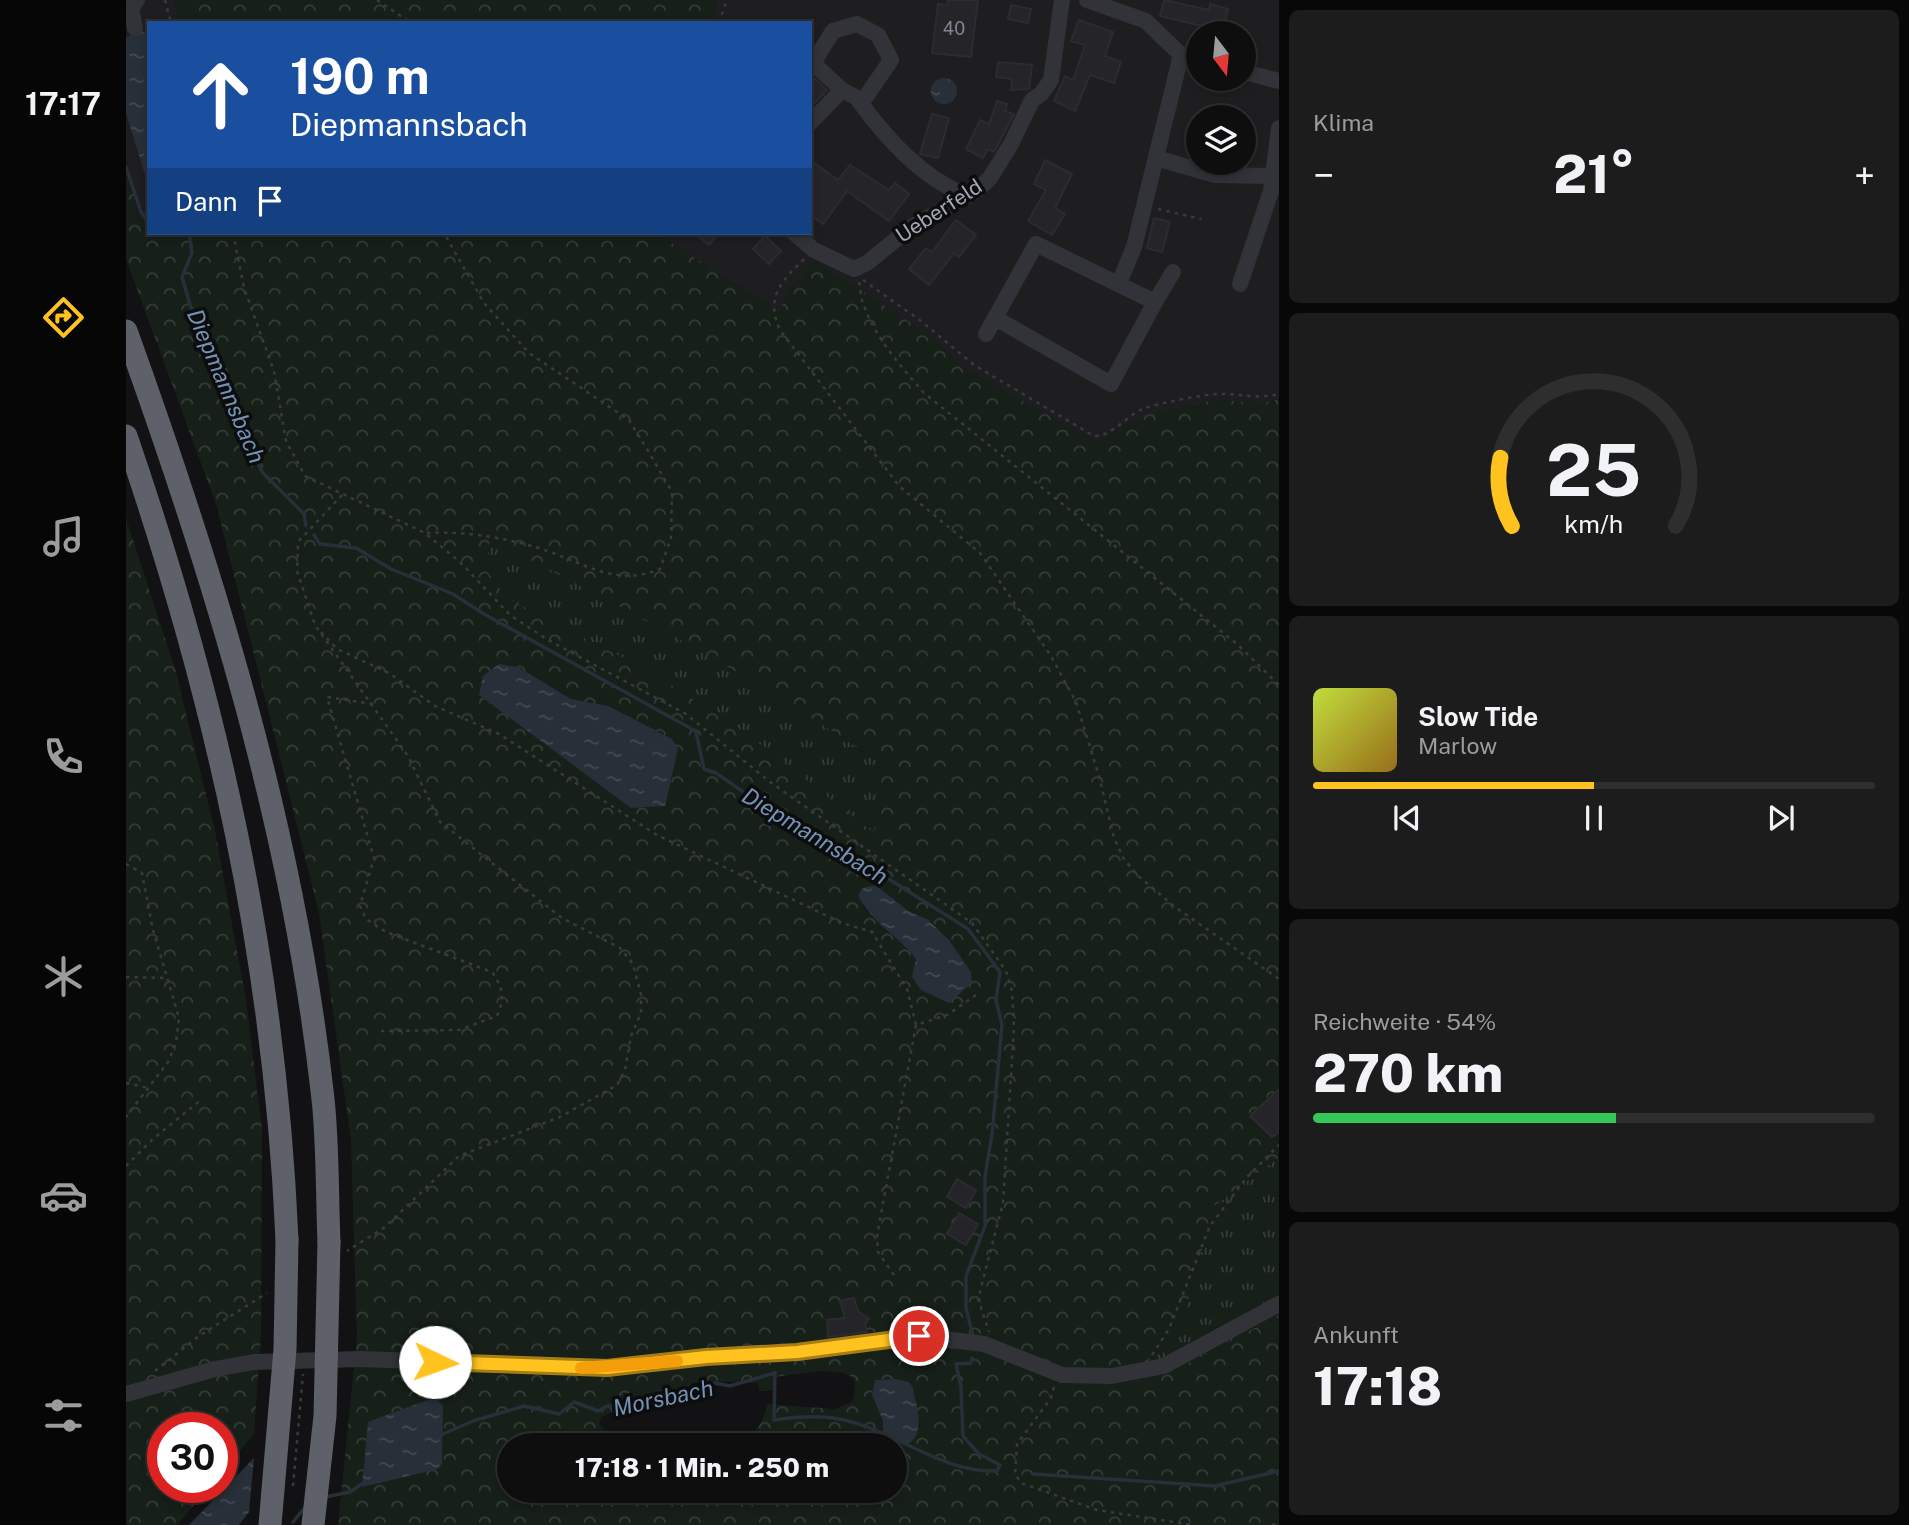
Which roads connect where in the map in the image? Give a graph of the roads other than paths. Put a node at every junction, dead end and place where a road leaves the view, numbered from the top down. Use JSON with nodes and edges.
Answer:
{"nodes":[{"id":1,"x":136,"y":0,"type":"edge"},
{"id":2,"x":1062,"y":0,"type":"edge"},
{"id":3,"x":1087,"y":0,"type":"edge"},
{"id":4,"x":135,"y":28,"type":"dead end"},
{"id":5,"x":1181,"y":55,"type":"junction"},
{"id":6,"x":1186,"y":56,"type":"edge"},
{"id":7,"x":1256,"y":75,"type":"edge"},
{"id":8,"x":1279,"y":81,"type":"edge"},
{"id":9,"x":842,"y":90,"type":"junction"},
{"id":10,"x":859,"y":101,"type":"junction"},
{"id":11,"x":812,"y":121,"type":"edge"},
{"id":12,"x":1279,"y":128,"type":"edge"},
{"id":13,"x":1156,"y":159,"type":"junction"},
{"id":14,"x":1273,"y":176,"type":"junction"},
{"id":15,"x":965,"y":195,"type":"junction"},
{"id":16,"x":796,"y":235,"type":"edge"},
{"id":17,"x":1173,"y":272,"type":"dead end"},
{"id":18,"x":1119,"y":283,"type":"junction"},
{"id":19,"x":1240,"y":284,"type":"dead end"},
{"id":20,"x":1155,"y":302,"type":"junction"},
{"id":21,"x":995,"y":318,"type":"junction"},
{"id":22,"x":126,"y":331,"type":"edge"},
{"id":23,"x":986,"y":334,"type":"dead end"},
{"id":24,"x":126,"y":436,"type":"edge"},
{"id":25,"x":1279,"y":1304,"type":"edge"},
{"id":26,"x":133,"y":1392,"type":"edge"},
{"id":27,"x":270,"y":1525,"type":"edge"},
{"id":28,"x":313,"y":1525,"type":"edge"}],
"edges":[{"from":1,"to":4,"type":"street"},
{"from":2,"to":15,"type":"street","name":"Ueberfeld"},
{"from":3,"to":5,"type":"street"},
{"from":5,"to":6,"type":"street"},
{"from":5,"to":13,"type":"street"},
{"from":7,"to":8,"type":"street"},
{"from":9,"to":10,"type":"street"},
{"from":9,"to":10,"type":"street"},
{"from":9,"to":11,"type":"street"},
{"from":10,"to":15,"type":"street"},
{"from":12,"to":14,"type":"street"},
{"from":13,"to":14,"type":"street"},
{"from":13,"to":18,"type":"street"},
{"from":14,"to":19,"type":"street"},
{"from":15,"to":16,"type":"street","name":"Ueberfeld"},
{"from":17,"to":20,"type":"street"},
{"from":18,"to":20,"type":"street"},
{"from":18,"to":21,"type":"street"},
{"from":20,"to":21,"type":"street"},
{"from":21,"to":23,"type":"street"},
{"from":22,"to":28,"type":"highway","bridge":true},
{"from":24,"to":27,"type":"highway","bridge":true},
{"from":25,"to":26,"type":"street"}]}
